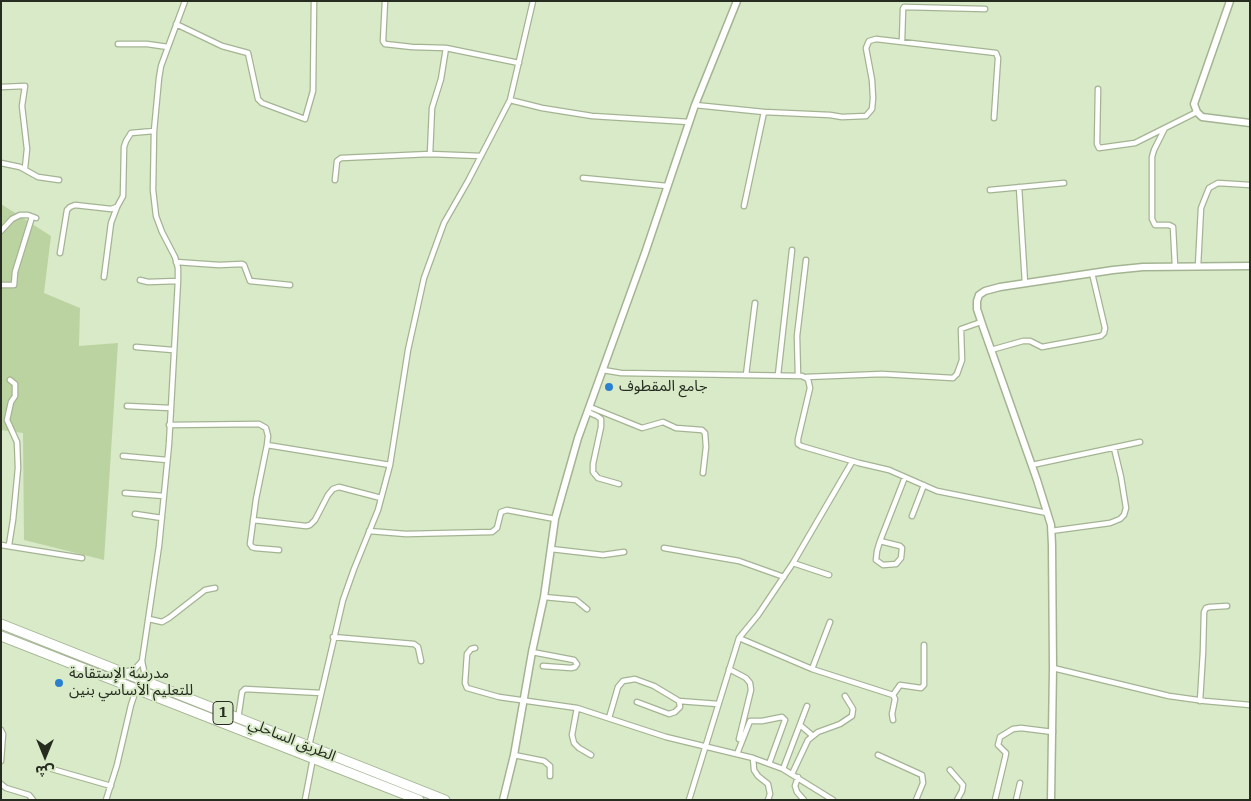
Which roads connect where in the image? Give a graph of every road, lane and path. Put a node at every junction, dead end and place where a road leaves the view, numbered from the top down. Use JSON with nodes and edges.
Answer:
{"nodes":[{"id":1,"x":185,"y":1,"type":"edge"},
{"id":2,"x":314,"y":1,"type":"edge"},
{"id":3,"x":385,"y":1,"type":"edge"},
{"id":4,"x":533,"y":1,"type":"edge"},
{"id":5,"x":737,"y":1,"type":"edge"},
{"id":6,"x":1230,"y":1,"type":"edge"},
{"id":7,"x":984,"y":9,"type":"dead end"},
{"id":8,"x":176,"y":24,"type":"junction"},
{"id":9,"x":902,"y":41,"type":"junction"},
{"id":10,"x":118,"y":44,"type":"dead end"},
{"id":11,"x":168,"y":47,"type":"junction"},
{"id":12,"x":446,"y":48,"type":"junction"},
{"id":13,"x":519,"y":63,"type":"junction"},
{"id":14,"x":1,"y":87,"type":"edge"},
{"id":15,"x":1098,"y":89,"type":"dead end"},
{"id":16,"x":510,"y":100,"type":"junction"},
{"id":17,"x":695,"y":105,"type":"junction"},
{"id":18,"x":764,"y":112,"type":"junction"},
{"id":19,"x":1196,"y":112,"type":"junction"},
{"id":20,"x":994,"y":118,"type":"dead end"},
{"id":21,"x":689,"y":122,"type":"junction"},
{"id":22,"x":1250,"y":123,"type":"edge"},
{"id":23,"x":1165,"y":128,"type":"junction"},
{"id":24,"x":154,"y":131,"type":"junction"},
{"id":25,"x":430,"y":154,"type":"junction"},
{"id":26,"x":480,"y":156,"type":"junction"},
{"id":27,"x":1,"y":163,"type":"edge"},
{"id":28,"x":25,"y":168,"type":"junction"},
{"id":29,"x":583,"y":178,"type":"dead end"},
{"id":30,"x":59,"y":180,"type":"dead end"},
{"id":31,"x":335,"y":180,"type":"dead end"},
{"id":32,"x":1064,"y":183,"type":"dead end"},
{"id":33,"x":1250,"y":185,"type":"edge"},
{"id":34,"x":667,"y":186,"type":"junction"},
{"id":35,"x":1020,"y":187,"type":"junction"},
{"id":36,"x":990,"y":190,"type":"dead end"},
{"id":37,"x":744,"y":206,"type":"dead end"},
{"id":38,"x":116,"y":207,"type":"junction"},
{"id":39,"x":1,"y":231,"type":"edge"},
{"id":40,"x":792,"y":250,"type":"dead end"},
{"id":41,"x":60,"y":253,"type":"dead end"},
{"id":42,"x":806,"y":260,"type":"dead end"},
{"id":43,"x":176,"y":262,"type":"junction"},
{"id":44,"x":1175,"y":266,"type":"junction"},
{"id":45,"x":1198,"y":266,"type":"junction"},
{"id":46,"x":1250,"y":266,"type":"edge"},
{"id":47,"x":1092,"y":273,"type":"junction"},
{"id":48,"x":104,"y":277,"type":"dead end"},
{"id":49,"x":140,"y":280,"type":"dead end"},
{"id":50,"x":178,"y":281,"type":"junction"},
{"id":51,"x":1025,"y":283,"type":"junction"},
{"id":52,"x":1,"y":285,"type":"edge"},
{"id":53,"x":290,"y":285,"type":"dead end"},
{"id":54,"x":755,"y":302,"type":"dead end"},
{"id":55,"x":981,"y":322,"type":"junction"},
{"id":56,"x":136,"y":348,"type":"dead end"},
{"id":57,"x":173,"y":350,"type":"junction"},
{"id":58,"x":991,"y":350,"type":"junction"},
{"id":59,"x":603,"y":370,"type":"junction"},
{"id":60,"x":746,"y":375,"type":"junction"},
{"id":61,"x":778,"y":375,"type":"junction"},
{"id":62,"x":798,"y":376,"type":"junction"},
{"id":63,"x":805,"y":377,"type":"junction"},
{"id":64,"x":10,"y":380,"type":"dead end"},
{"id":65,"x":127,"y":406,"type":"dead end"},
{"id":66,"x":170,"y":408,"type":"junction"},
{"id":67,"x":589,"y":410,"type":"junction"},
{"id":68,"x":169,"y":425,"type":"junction"},
{"id":69,"x":1140,"y":442,"type":"dead end"},
{"id":70,"x":267,"y":445,"type":"junction"},
{"id":71,"x":1114,"y":448,"type":"junction"},
{"id":72,"x":123,"y":456,"type":"dead end"},
{"id":73,"x":167,"y":460,"type":"junction"},
{"id":74,"x":852,"y":462,"type":"junction"},
{"id":75,"x":390,"y":465,"type":"junction"},
{"id":76,"x":1032,"y":465,"type":"junction"},
{"id":77,"x":703,"y":473,"type":"dead end"},
{"id":78,"x":905,"y":477,"type":"junction"},
{"id":79,"x":619,"y":484,"type":"dead end"},
{"id":80,"x":924,"y":485,"type":"junction"},
{"id":81,"x":125,"y":493,"type":"dead end"},
{"id":82,"x":164,"y":496,"type":"junction"},
{"id":83,"x":381,"y":498,"type":"junction"},
{"id":84,"x":1047,"y":513,"type":"junction"},
{"id":85,"x":135,"y":514,"type":"dead end"},
{"id":86,"x":912,"y":516,"type":"dead end"},
{"id":87,"x":162,"y":518,"type":"junction"},
{"id":88,"x":555,"y":519,"type":"junction"},
{"id":89,"x":253,"y":520,"type":"junction"},
{"id":90,"x":369,"y":531,"type":"junction"},
{"id":91,"x":1051,"y":531,"type":"junction"},
{"id":92,"x":880,"y":541,"type":"junction"},
{"id":93,"x":1,"y":545,"type":"edge"},
{"id":94,"x":9,"y":545,"type":"junction"},
{"id":95,"x":664,"y":548,"type":"dead end"},
{"id":96,"x":551,"y":549,"type":"junction"},
{"id":97,"x":278,"y":550,"type":"dead end"},
{"id":98,"x":624,"y":552,"type":"dead end"},
{"id":99,"x":82,"y":558,"type":"dead end"},
{"id":100,"x":793,"y":563,"type":"junction"},
{"id":101,"x":829,"y":575,"type":"dead end"},
{"id":102,"x":784,"y":577,"type":"junction"},
{"id":103,"x":215,"y":588,"type":"dead end"},
{"id":104,"x":544,"y":596,"type":"junction"},
{"id":105,"x":1227,"y":606,"type":"dead end"},
{"id":106,"x":587,"y":609,"type":"dead end"},
{"id":107,"x":149,"y":619,"type":"junction"},
{"id":108,"x":830,"y":622,"type":"dead end"},
{"id":109,"x":1,"y":624,"type":"edge"},
{"id":110,"x":1,"y":636,"type":"edge"},
{"id":111,"x":333,"y":637,"type":"junction"},
{"id":112,"x":739,"y":638,"type":"junction"},
{"id":113,"x":924,"y":645,"type":"dead end"},
{"id":114,"x":475,"y":648,"type":"dead end"},
{"id":115,"x":532,"y":652,"type":"junction"},
{"id":116,"x":142,"y":661,"type":"junction"},
{"id":117,"x":421,"y":661,"type":"dead end"},
{"id":118,"x":543,"y":666,"type":"dead end"},
{"id":119,"x":1053,"y":668,"type":"junction"},
{"id":120,"x":729,"y":669,"type":"junction"},
{"id":121,"x":812,"y":669,"type":"junction"},
{"id":122,"x":123,"y":672,"type":"junction"},
{"id":123,"x":154,"y":685,"type":"junction"},
{"id":124,"x":136,"y":688,"type":"junction"},
{"id":125,"x":321,"y":693,"type":"junction"},
{"id":126,"x":893,"y":695,"type":"junction"},
{"id":127,"x":844,"y":696,"type":"dead end"},
{"id":128,"x":1200,"y":700,"type":"junction"},
{"id":129,"x":523,"y":701,"type":"junction"},
{"id":130,"x":679,"y":701,"type":"junction"},
{"id":131,"x":637,"y":702,"type":"dead end"},
{"id":132,"x":718,"y":704,"type":"junction"},
{"id":133,"x":1250,"y":704,"type":"edge"},
{"id":134,"x":806,"y":706,"type":"dead end"},
{"id":135,"x":578,"y":708,"type":"junction"},
{"id":136,"x":609,"y":718,"type":"junction"},
{"id":137,"x":238,"y":719,"type":"junction"},
{"id":138,"x":893,"y":720,"type":"dead end"},
{"id":139,"x":800,"y":725,"type":"junction"},
{"id":140,"x":1,"y":730,"type":"edge"},
{"id":141,"x":1053,"y":732,"type":"junction"},
{"id":142,"x":813,"y":736,"type":"junction"},
{"id":143,"x":739,"y":738,"type":"dead end"},
{"id":144,"x":308,"y":747,"type":"junction"},
{"id":145,"x":705,"y":747,"type":"junction"},
{"id":146,"x":738,"y":754,"type":"junction"},
{"id":147,"x":514,"y":755,"type":"junction"},
{"id":148,"x":591,"y":755,"type":"dead end"},
{"id":149,"x":878,"y":755,"type":"dead end"},
{"id":150,"x":313,"y":758,"type":"junction"},
{"id":151,"x":753,"y":758,"type":"junction"},
{"id":152,"x":1,"y":761,"type":"edge"},
{"id":153,"x":769,"y":764,"type":"junction"},
{"id":154,"x":45,"y":767,"type":"dead end"},
{"id":155,"x":783,"y":769,"type":"junction"},
{"id":156,"x":950,"y":770,"type":"dead end"},
{"id":157,"x":510,"y":771,"type":"junction"},
{"id":158,"x":792,"y":774,"type":"junction"},
{"id":159,"x":550,"y":776,"type":"dead end"},
{"id":160,"x":798,"y":777,"type":"junction"},
{"id":161,"x":383,"y":781,"type":"junction"},
{"id":162,"x":1020,"y":783,"type":"dead end"},
{"id":163,"x":1,"y":784,"type":"edge"},
{"id":164,"x":110,"y":786,"type":"junction"},
{"id":165,"x":33,"y":800,"type":"edge"},
{"id":166,"x":106,"y":800,"type":"edge"},
{"id":167,"x":305,"y":800,"type":"edge"},
{"id":168,"x":419,"y":800,"type":"edge"},
{"id":169,"x":445,"y":800,"type":"edge"},
{"id":170,"x":503,"y":800,"type":"edge"},
{"id":171,"x":507,"y":800,"type":"edge"},
{"id":172,"x":689,"y":800,"type":"edge"},
{"id":173,"x":768,"y":800,"type":"edge"},
{"id":174,"x":804,"y":800,"type":"edge"},
{"id":175,"x":833,"y":800,"type":"edge"},
{"id":176,"x":916,"y":800,"type":"edge"},
{"id":177,"x":957,"y":800,"type":"edge"},
{"id":178,"x":995,"y":800,"type":"edge"},
{"id":179,"x":1016,"y":800,"type":"edge"},
{"id":180,"x":1052,"y":800,"type":"edge"}],
"edges":[{"from":1,"to":8,"type":"street"},
{"from":2,"to":8,"type":"street"},
{"from":3,"to":12,"type":"street"},
{"from":4,"to":13,"type":"street"},
{"from":5,"to":17,"type":"street"},
{"from":6,"to":19,"type":"street"},
{"from":7,"to":9,"type":"street"},
{"from":8,"to":11,"type":"street"},
{"from":9,"to":18,"type":"street"},
{"from":9,"to":20,"type":"street"},
{"from":10,"to":11,"type":"street"},
{"from":11,"to":24,"type":"street"},
{"from":12,"to":13,"type":"street"},
{"from":12,"to":25,"type":"street"},
{"from":13,"to":16,"type":"street"},
{"from":14,"to":28,"type":"street"},
{"from":15,"to":23,"type":"street"},
{"from":16,"to":21,"type":"street"},
{"from":16,"to":26,"type":"street"},
{"from":17,"to":18,"type":"street"},
{"from":17,"to":21,"type":"street"},
{"from":18,"to":37,"type":"street"},
{"from":19,"to":22,"type":"street"},
{"from":19,"to":23,"type":"street"},
{"from":21,"to":34,"type":"street"},
{"from":23,"to":44,"type":"street"},
{"from":24,"to":38,"type":"street"},
{"from":24,"to":43,"type":"street"},
{"from":25,"to":26,"type":"street"},
{"from":25,"to":31,"type":"street"},
{"from":26,"to":75,"type":"street"},
{"from":27,"to":28,"type":"street"},
{"from":28,"to":30,"type":"street"},
{"from":29,"to":34,"type":"street"},
{"from":32,"to":35,"type":"street"},
{"from":33,"to":45,"type":"street"},
{"from":34,"to":59,"type":"street"},
{"from":35,"to":36,"type":"street"},
{"from":35,"to":51,"type":"street"},
{"from":38,"to":41,"type":"street"},
{"from":38,"to":48,"type":"street"},
{"from":39,"to":52,"type":"street"},
{"from":40,"to":61,"type":"street"},
{"from":42,"to":62,"type":"street"},
{"from":43,"to":50,"type":"street"},
{"from":43,"to":53,"type":"street"},
{"from":44,"to":45,"type":"street"},
{"from":44,"to":47,"type":"street"},
{"from":45,"to":46,"type":"street"},
{"from":47,"to":51,"type":"street"},
{"from":47,"to":58,"type":"street"},
{"from":49,"to":50,"type":"street"},
{"from":50,"to":57,"type":"street"},
{"from":51,"to":55,"type":"street"},
{"from":54,"to":60,"type":"street"},
{"from":55,"to":58,"type":"street"},
{"from":55,"to":63,"type":"street"},
{"from":56,"to":57,"type":"street"},
{"from":57,"to":66,"type":"street"},
{"from":58,"to":76,"type":"street"},
{"from":59,"to":60,"type":"street"},
{"from":59,"to":67,"type":"street"},
{"from":60,"to":61,"type":"street"},
{"from":61,"to":62,"type":"street"},
{"from":62,"to":63,"type":"street"},
{"from":63,"to":74,"type":"street"},
{"from":64,"to":94,"type":"street"},
{"from":65,"to":66,"type":"street"},
{"from":66,"to":68,"type":"street"},
{"from":67,"to":77,"type":"street"},
{"from":67,"to":79,"type":"street"},
{"from":67,"to":88,"type":"street"},
{"from":68,"to":70,"type":"street"},
{"from":68,"to":73,"type":"street"},
{"from":69,"to":71,"type":"street"},
{"from":70,"to":75,"type":"street"},
{"from":70,"to":89,"type":"street"},
{"from":71,"to":76,"type":"street"},
{"from":71,"to":91,"type":"street"},
{"from":72,"to":73,"type":"street"},
{"from":73,"to":82,"type":"street"},
{"from":74,"to":78,"type":"street"},
{"from":74,"to":100,"type":"street"},
{"from":75,"to":83,"type":"street"},
{"from":76,"to":84,"type":"street"},
{"from":78,"to":80,"type":"street"},
{"from":78,"to":92,"type":"street"},
{"from":80,"to":84,"type":"street"},
{"from":80,"to":86,"type":"street"},
{"from":81,"to":82,"type":"street"},
{"from":82,"to":87,"type":"street"},
{"from":83,"to":89,"type":"street"},
{"from":83,"to":90,"type":"street"},
{"from":84,"to":91,"type":"street"},
{"from":85,"to":87,"type":"street"},
{"from":87,"to":107,"type":"street"},
{"from":88,"to":90,"type":"street"},
{"from":88,"to":96,"type":"street"},
{"from":89,"to":97,"type":"street"},
{"from":90,"to":111,"type":"street"},
{"from":91,"to":119,"type":"street"},
{"from":92,"to":92,"type":"street"},
{"from":93,"to":94,"type":"street"},
{"from":94,"to":99,"type":"street"},
{"from":95,"to":102,"type":"street"},
{"from":96,"to":98,"type":"street"},
{"from":96,"to":104,"type":"street"},
{"from":100,"to":101,"type":"street"},
{"from":100,"to":102,"type":"street"},
{"from":102,"to":112,"type":"street"},
{"from":103,"to":107,"type":"street"},
{"from":104,"to":106,"type":"street"},
{"from":104,"to":115,"type":"street"},
{"from":105,"to":128,"type":"street"},
{"from":107,"to":116,"type":"street"},
{"from":108,"to":121,"type":"street"},
{"from":109,"to":122,"type":"highway","name":"الطريق الساحلي","number":"1"},
{"from":110,"to":124,"type":"highway","name":"الطريق الساحلي"},
{"from":111,"to":117,"type":"street"},
{"from":111,"to":125,"type":"street"},
{"from":112,"to":120,"type":"street"},
{"from":112,"to":121,"type":"street"},
{"from":113,"to":126,"type":"street"},
{"from":114,"to":129,"type":"street"},
{"from":115,"to":118,"type":"street"},
{"from":115,"to":129,"type":"street"},
{"from":116,"to":122,"type":"street"},
{"from":116,"to":123,"type":"street"},
{"from":119,"to":128,"type":"street"},
{"from":119,"to":141,"type":"street"},
{"from":120,"to":132,"type":"street"},
{"from":120,"to":143,"type":"street"},
{"from":121,"to":126,"type":"street"},
{"from":122,"to":123,"type":"highway","name":"الطريق الساحلي","number":"1"},
{"from":123,"to":137,"type":"highway","name":"الطريق الساحلي","number":"1"},
{"from":124,"to":150,"type":"highway","name":"الطريق الساحلي"},
{"from":124,"to":164,"type":"street"},
{"from":125,"to":137,"type":"street"},
{"from":125,"to":144,"type":"street"},
{"from":126,"to":138,"type":"street"},
{"from":127,"to":142,"type":"street"},
{"from":128,"to":133,"type":"street"},
{"from":129,"to":135,"type":"street"},
{"from":129,"to":147,"type":"street"},
{"from":130,"to":131,"type":"street"},
{"from":130,"to":132,"type":"street"},
{"from":130,"to":136,"type":"street"},
{"from":132,"to":145,"type":"street"},
{"from":134,"to":139,"type":"street"},
{"from":135,"to":136,"type":"street"},
{"from":135,"to":148,"type":"street"},
{"from":136,"to":145,"type":"street"},
{"from":137,"to":144,"type":"highway","name":"الطريق الساحلي","number":"1"},
{"from":139,"to":142,"type":"street"},
{"from":139,"to":155,"type":"street"},
{"from":140,"to":152,"type":"street"},
{"from":141,"to":178,"type":"street"},
{"from":141,"to":180,"type":"street"},
{"from":142,"to":158,"type":"street"},
{"from":144,"to":161,"type":"highway","name":"الطريق الساحلي","number":"1"},
{"from":145,"to":146,"type":"street"},
{"from":145,"to":172,"type":"street"},
{"from":146,"to":151,"type":"street"},
{"from":146,"to":153,"type":"street"},
{"from":147,"to":157,"type":"street"},
{"from":147,"to":159,"type":"street"},
{"from":149,"to":176,"type":"street"},
{"from":150,"to":161,"type":"highway","name":"الطريق الساحلي"},
{"from":150,"to":167,"type":"street"},
{"from":151,"to":153,"type":"street"},
{"from":151,"to":173,"type":"street"},
{"from":153,"to":155,"type":"street"},
{"from":154,"to":164,"type":"street"},
{"from":155,"to":158,"type":"street"},
{"from":156,"to":177,"type":"street"},
{"from":157,"to":170,"type":"street"},
{"from":157,"to":171,"type":"street"},
{"from":158,"to":160,"type":"street"},
{"from":160,"to":174,"type":"street"},
{"from":160,"to":175,"type":"street"},
{"from":161,"to":168,"type":"highway","name":"الطريق الساحلي"},
{"from":161,"to":169,"type":"highway","name":"الطريق الساحلي","number":"1"},
{"from":162,"to":179,"type":"street"},
{"from":163,"to":165,"type":"street"},
{"from":164,"to":166,"type":"street"}]}
